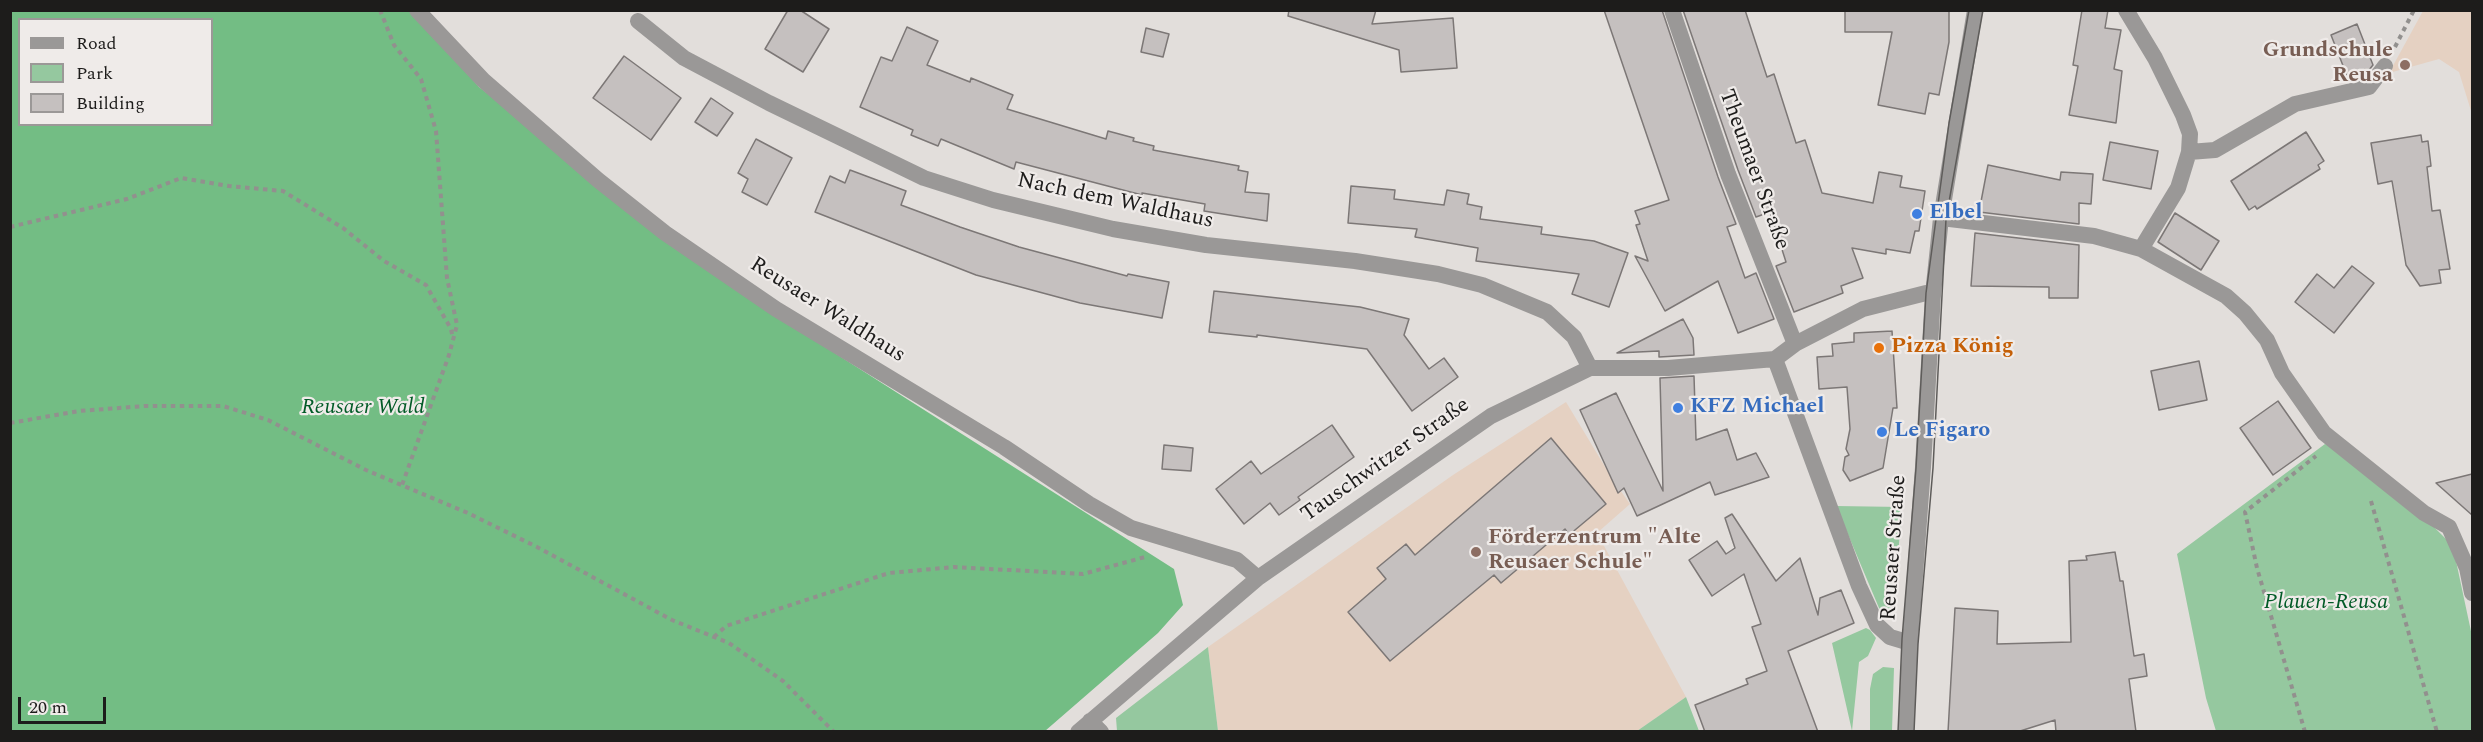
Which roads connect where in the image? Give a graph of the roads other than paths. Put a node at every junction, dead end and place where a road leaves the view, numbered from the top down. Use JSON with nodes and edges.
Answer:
{"nodes":[{"id":1,"x":417,"y":10,"type":"edge"},
{"id":2,"x":1672,"y":10,"type":"edge"},
{"id":3,"x":1975,"y":10,"type":"edge"},
{"id":4,"x":2126,"y":10,"type":"edge"},
{"id":5,"x":638,"y":21,"type":"dead end"},
{"id":6,"x":2385,"y":66,"type":"road end"},
{"id":7,"x":2189,"y":152,"type":"junction"},
{"id":8,"x":1941,"y":218,"type":"junction"},
{"id":9,"x":2141,"y":249,"type":"junction"},
{"id":10,"x":1933,"y":294,"type":"junction"},
{"id":11,"x":1795,"y":344,"type":"junction"},
{"id":12,"x":1775,"y":359,"type":"junction"},
{"id":13,"x":1590,"y":368,"type":"junction"},
{"id":14,"x":1258,"y":578,"type":"junction"},
{"id":15,"x":2472,"y":593,"type":"edge"},
{"id":16,"x":1910,"y":643,"type":"junction"},
{"id":17,"x":1090,"y":728,"type":"edge"},
{"id":18,"x":1906,"y":732,"type":"edge"}],
"edges":[{"from":1,"to":14,"type":"street","name":"Reusaer Waldhaus"},
{"from":2,"to":11,"type":"street","name":"Theumaer Straße"},
{"from":3,"to":8,"type":"street","name":"Reusaer Straße"},
{"from":4,"to":7,"type":"street"},
{"from":5,"to":13,"type":"street","name":"Nach dem Waldhaus"},
{"from":6,"to":7,"type":"street"},
{"from":7,"to":9,"type":"street"},
{"from":8,"to":9,"type":"street"},
{"from":8,"to":10,"type":"street","name":"Reusaer Straße"},
{"from":9,"to":15,"type":"street"},
{"from":10,"to":11,"type":"street"},
{"from":10,"to":16,"type":"street","name":"Reusaer Straße"},
{"from":11,"to":12,"type":"street"},
{"from":12,"to":13,"type":"street","name":"Tauschwitzer Straße"},
{"from":12,"to":16,"type":"street"},
{"from":13,"to":14,"type":"street","name":"Tauschwitzer Straße"},
{"from":14,"to":17,"type":"street","name":"Tauschwitzer Straße"},
{"from":16,"to":18,"type":"street","name":"Reusaer Straße"}]}
